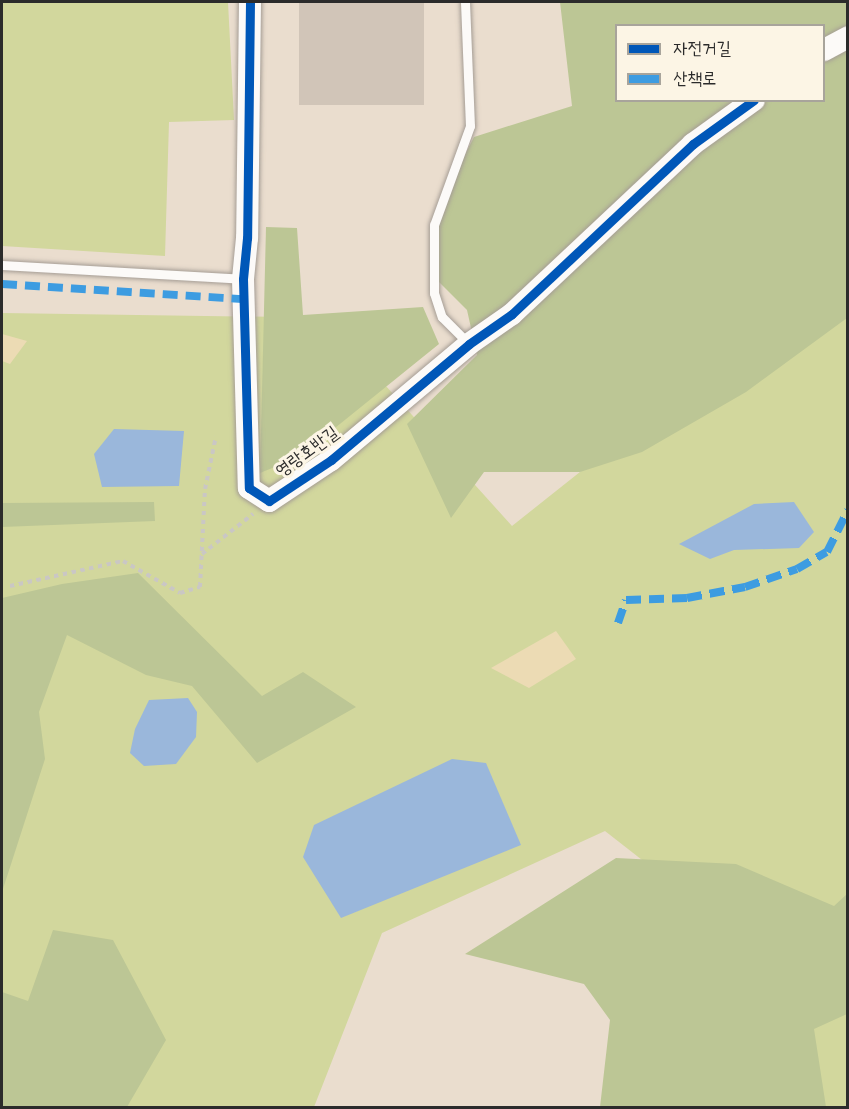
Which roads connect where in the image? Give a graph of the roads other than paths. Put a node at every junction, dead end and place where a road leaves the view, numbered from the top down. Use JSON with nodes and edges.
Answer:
{"nodes":[{"id":1,"x":250,"y":2,"type":"edge"},
{"id":2,"x":465,"y":2,"type":"edge"},
{"id":3,"x":848,"y":37,"type":"edge"},
{"id":4,"x":825,"y":49,"type":"edge"},
{"id":5,"x":751,"y":102,"type":"edge"},
{"id":6,"x":2,"y":265,"type":"edge"},
{"id":7,"x":243,"y":279,"type":"junction"},
{"id":8,"x":470,"y":344,"type":"junction"}],
"edges":[{"from":1,"to":7,"type":"street","name":"영랑호반길"},
{"from":2,"to":8,"type":"lane"},
{"from":3,"to":4,"type":"street"},
{"from":5,"to":8,"type":"street","name":"영랑호반길"},
{"from":6,"to":7,"type":"lane"},
{"from":7,"to":8,"type":"street","name":"영랑호반길"}]}
